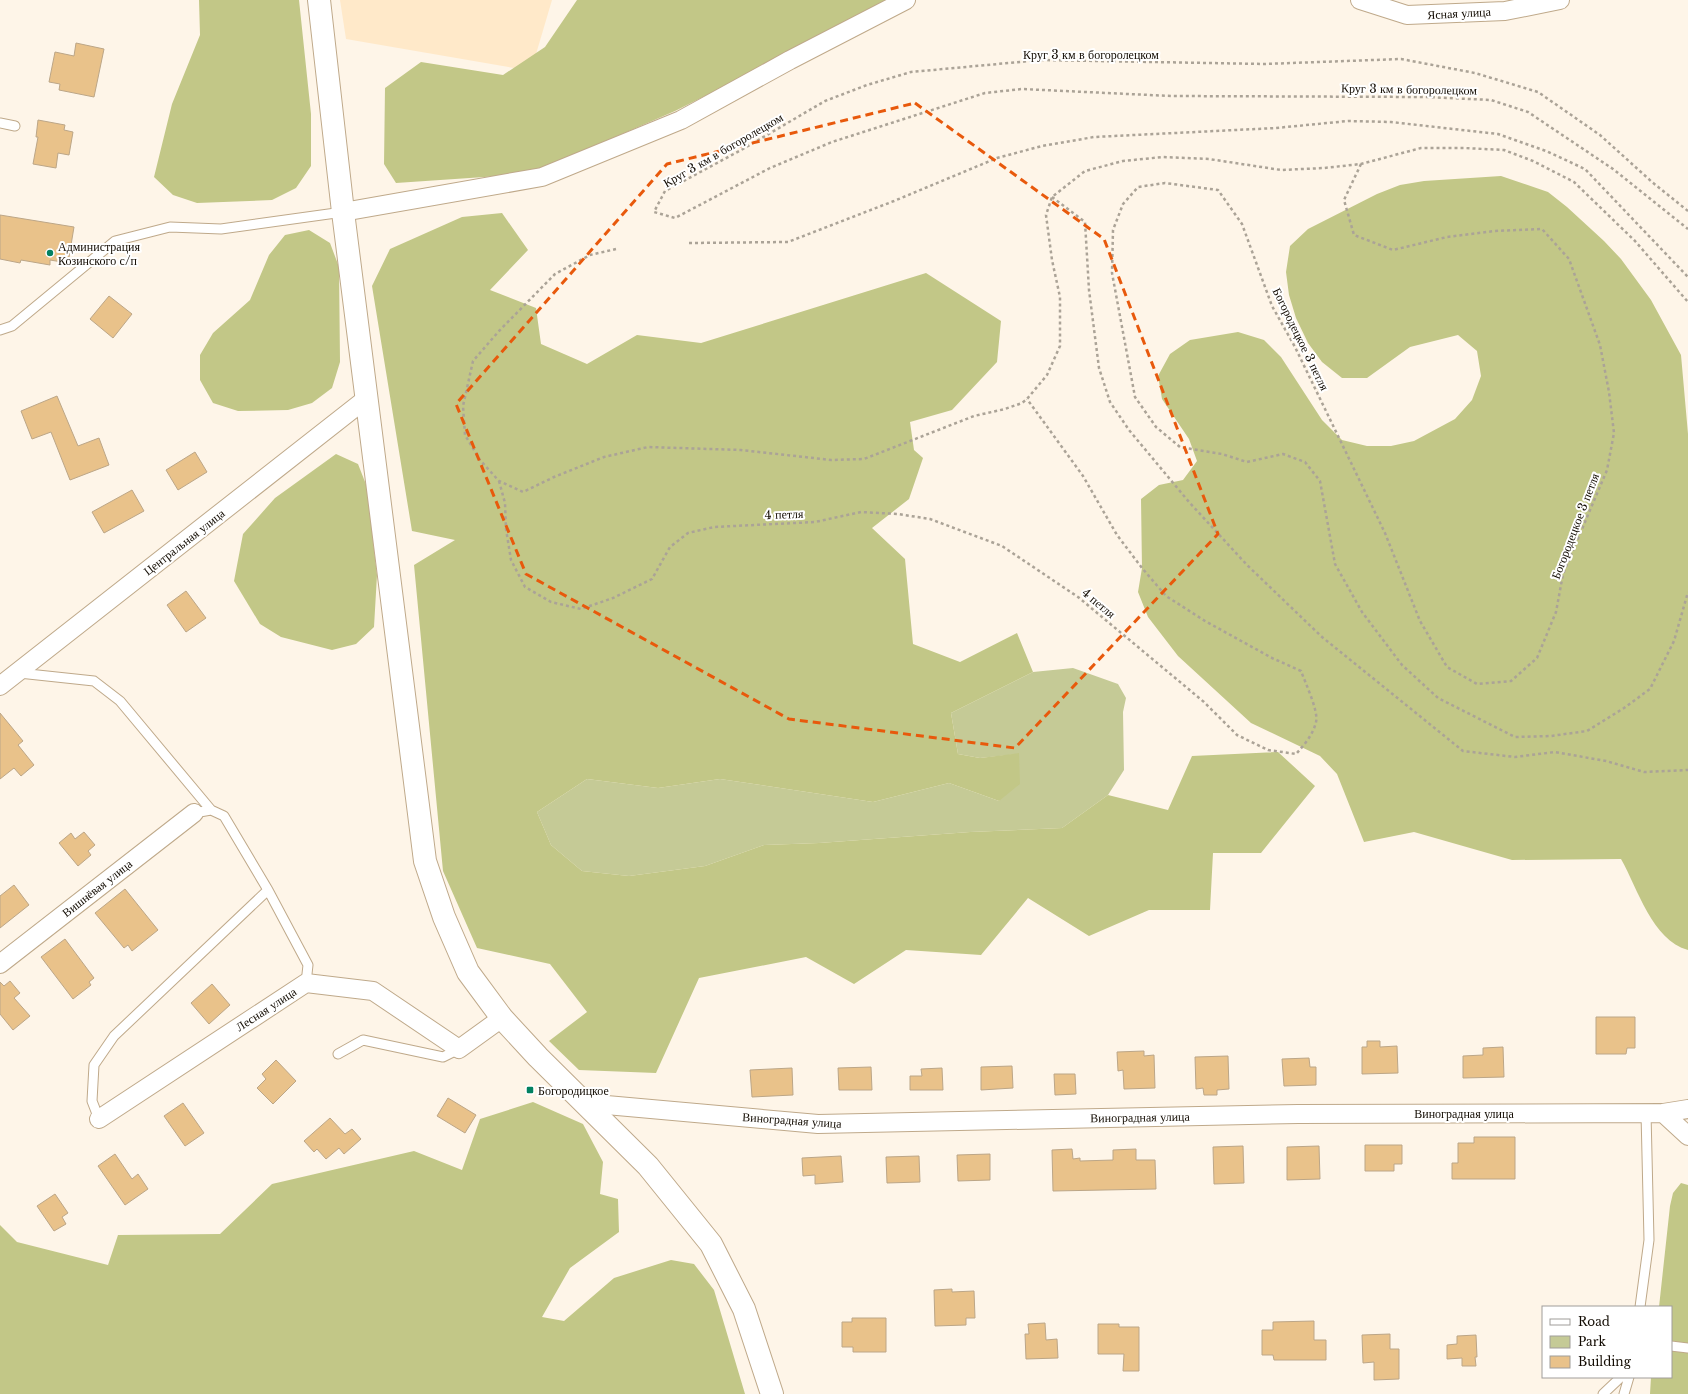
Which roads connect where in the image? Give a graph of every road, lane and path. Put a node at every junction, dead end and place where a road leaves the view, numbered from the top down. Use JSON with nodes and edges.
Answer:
{"nodes":[{"id":1,"x":319,"y":0,"type":"edge"},
{"id":2,"x":906,"y":0,"type":"edge"},
{"id":3,"x":1360,"y":0,"type":"edge"},
{"id":4,"x":1560,"y":0,"type":"edge"},
{"id":5,"x":0,"y":123,"type":"edge"},
{"id":6,"x":15,"y":126,"type":"dead end"},
{"id":7,"x":1361,"y":164,"type":"junction"},
{"id":8,"x":1052,"y":197,"type":"junction"},
{"id":9,"x":1688,"y":211,"type":"edge"},
{"id":10,"x":343,"y":212,"type":"junction"},
{"id":11,"x":1688,"y":229,"type":"edge"},
{"id":12,"x":689,"y":243,"type":"dead end"},
{"id":13,"x":616,"y":249,"type":"dead end"},
{"id":14,"x":1688,"y":277,"type":"edge"},
{"id":15,"x":1688,"y":302,"type":"edge"},
{"id":16,"x":0,"y":330,"type":"edge"},
{"id":17,"x":367,"y":398,"type":"junction"},
{"id":18,"x":1027,"y":399,"type":"junction"},
{"id":19,"x":499,"y":481,"type":"junction"},
{"id":20,"x":1688,"y":592,"type":"edge"},
{"id":21,"x":18,"y":673,"type":"junction"},
{"id":22,"x":0,"y":686,"type":"edge"},
{"id":23,"x":1688,"y":770,"type":"edge"},
{"id":24,"x":202,"y":811,"type":"junction"},
{"id":25,"x":268,"y":890,"type":"junction"},
{"id":26,"x":0,"y":964,"type":"edge"},
{"id":27,"x":306,"y":983,"type":"junction"},
{"id":28,"x":502,"y":1018,"type":"junction"},
{"id":29,"x":459,"y":1049,"type":"junction"},
{"id":30,"x":338,"y":1054,"type":"dead end"},
{"id":31,"x":584,"y":1103,"type":"junction"},
{"id":32,"x":1688,"y":1109,"type":"edge"},
{"id":33,"x":1654,"y":1113,"type":"junction"},
{"id":34,"x":99,"y":1119,"type":"joint"},
{"id":35,"x":1688,"y":1136,"type":"edge"},
{"id":36,"x":1640,"y":1306,"type":"edge"},
{"id":37,"x":1672,"y":1346,"type":"edge"},
{"id":38,"x":1688,"y":1348,"type":"edge"},
{"id":39,"x":1620,"y":1378,"type":"edge"},
{"id":40,"x":1629,"y":1378,"type":"edge"},
{"id":41,"x":772,"y":1394,"type":"edge"},
{"id":42,"x":1603,"y":1394,"type":"edge"},
{"id":43,"x":1624,"y":1394,"type":"edge"}],
"edges":[{"from":1,"to":10,"type":"street"},
{"from":2,"to":10,"type":"street"},
{"from":3,"to":4,"type":"street","name":"Ясная улица"},
{"from":5,"to":6,"type":"lane"},
{"from":7,"to":8,"type":"path"},
{"from":7,"to":15,"type":"path"},
{"from":7,"to":20,"type":"path","name":"Богородецкое 3 петля"},
{"from":8,"to":18,"type":"path"},
{"from":8,"to":23,"type":"path"},
{"from":9,"to":11,"type":"path","name":"Круг 3 км в богоролецком"},
{"from":10,"to":16,"type":"lane"},
{"from":10,"to":17,"type":"street"},
{"from":12,"to":14,"type":"path"},
{"from":13,"to":19,"type":"path"},
{"from":17,"to":21,"type":"street","name":"Центральная улица"},
{"from":17,"to":28,"type":"street"},
{"from":18,"to":19,"type":"path"},
{"from":18,"to":19,"type":"path","name":"4 петля"},
{"from":21,"to":22,"type":"street","name":"Центральная улица"},
{"from":21,"to":24,"type":"lane"},
{"from":24,"to":25,"type":"lane"},
{"from":24,"to":26,"type":"street","name":"Вишнёвая улица"},
{"from":25,"to":27,"type":"lane"},
{"from":25,"to":34,"type":"lane"},
{"from":27,"to":29,"type":"street","name":"Лесная улица"},
{"from":27,"to":34,"type":"street","name":"Лесная улица"},
{"from":28,"to":29,"type":"street"},
{"from":28,"to":31,"type":"street"},
{"from":29,"to":30,"type":"lane"},
{"from":31,"to":33,"type":"street","name":"Виноградная улица"},
{"from":31,"to":41,"type":"street"},
{"from":32,"to":33,"type":"street","name":"Виноградная улица"},
{"from":33,"to":35,"type":"street"},
{"from":33,"to":36,"type":"lane"},
{"from":37,"to":38,"type":"lane"},
{"from":39,"to":42,"type":"lane"},
{"from":40,"to":43,"type":"lane"}]}
